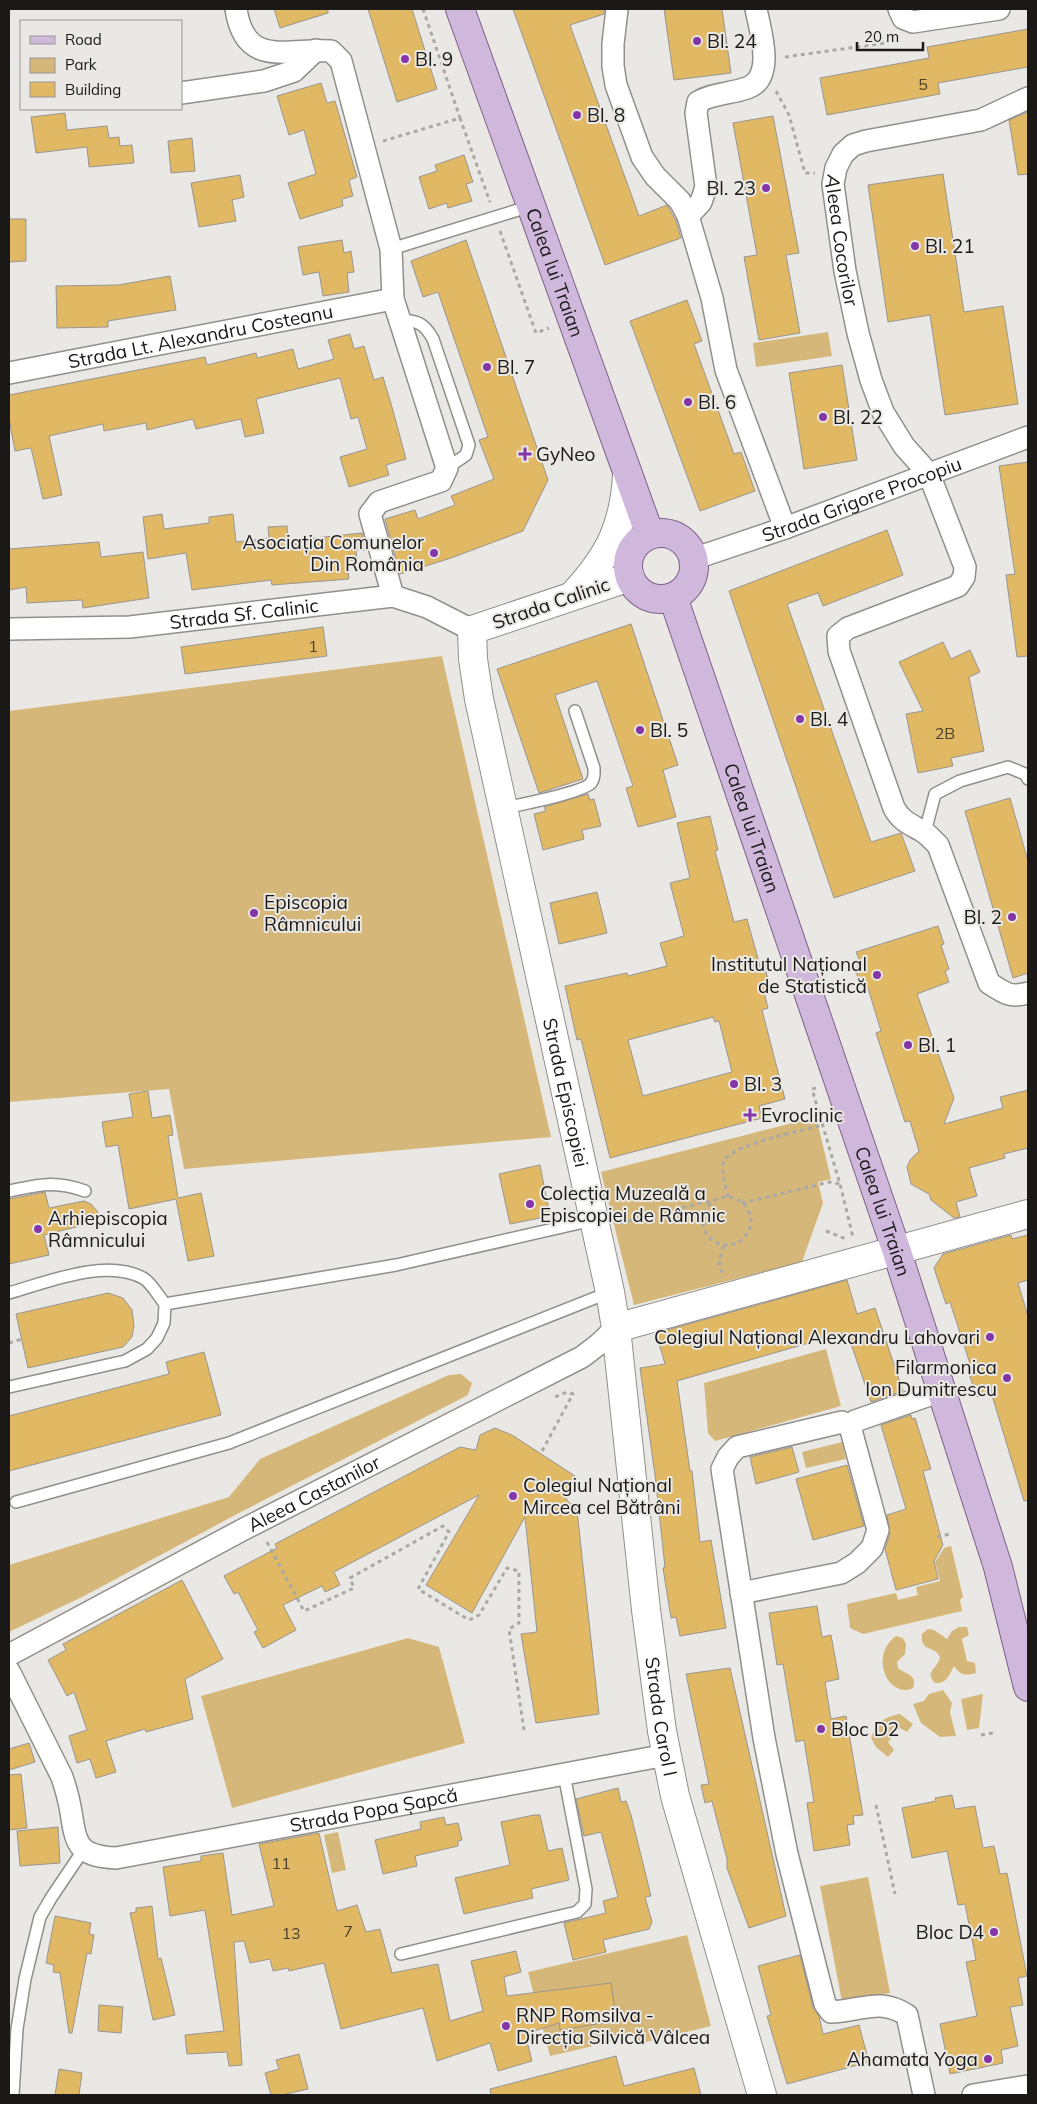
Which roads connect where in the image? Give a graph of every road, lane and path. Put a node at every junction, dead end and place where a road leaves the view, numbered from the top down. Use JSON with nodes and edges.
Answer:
{"nodes":[{"id":1,"x":236,"y":9,"type":"edge"},
{"id":2,"x":423,"y":9,"type":"edge"},
{"id":3,"x":460,"y":9,"type":"edge"},
{"id":4,"x":617,"y":9,"type":"edge"},
{"id":5,"x":756,"y":9,"type":"edge"},
{"id":6,"x":988,"y":10,"type":"edge"},
{"id":7,"x":901,"y":13,"type":"edge"},
{"id":8,"x":316,"y":50,"type":"junction"},
{"id":9,"x":764,"y":64,"type":"junction"},
{"id":10,"x":182,"y":93,"type":"edge"},
{"id":11,"x":1028,"y":98,"type":"edge"},
{"id":12,"x":460,"y":118,"type":"dead end"},
{"id":13,"x":813,"y":173,"type":"dead end"},
{"id":14,"x":531,"y":206,"type":"junction"},
{"id":15,"x":688,"y":216,"type":"junction"},
{"id":16,"x":391,"y":249,"type":"junction"},
{"id":17,"x":393,"y":299,"type":"junction"},
{"id":18,"x":9,"y":373,"type":"edge"},
{"id":19,"x":1028,"y":436,"type":"edge"},
{"id":20,"x":929,"y":474,"type":"junction"},
{"id":21,"x":627,"y":475,"type":"junction"},
{"id":22,"x":785,"y":528,"type":"junction"},
{"id":23,"x":650,"y":535,"type":"junction"},
{"id":24,"x":693,"y":559,"type":"junction"},
{"id":25,"x":630,"y":577,"type":"junction"},
{"id":26,"x":574,"y":594,"type":"junction"},
{"id":27,"x":393,"y":596,"type":"junction"},
{"id":28,"x":673,"y":597,"type":"junction"},
{"id":29,"x":9,"y":629,"type":"edge"},
{"id":30,"x":472,"y":630,"type":"junction"},
{"id":31,"x":575,"y":711,"type":"dead end"},
{"id":32,"x":1028,"y":779,"type":"edge"},
{"id":33,"x":503,"y":808,"type":"junction"},
{"id":34,"x":925,"y":832,"type":"junction"},
{"id":35,"x":1028,"y":993,"type":"edge"},
{"id":36,"x":9,"y":1191,"type":"edge"},
{"id":37,"x":85,"y":1191,"type":"dead end"},
{"id":38,"x":728,"y":1197,"type":"junction"},
{"id":39,"x":721,"y":1198,"type":"junction"},
{"id":40,"x":742,"y":1203,"type":"junction"},
{"id":41,"x":1028,"y":1214,"type":"edge"},
{"id":42,"x":593,"y":1220,"type":"junction"},
{"id":43,"x":826,"y":1231,"type":"dead end"},
{"id":44,"x":852,"y":1241,"type":"dead end"},
{"id":45,"x":724,"y":1245,"type":"junction"},
{"id":46,"x":896,"y":1249,"type":"junction"},
{"id":47,"x":723,"y":1279,"type":"dead end"},
{"id":48,"x":610,"y":1292,"type":"junction"},
{"id":49,"x":9,"y":1293,"type":"edge"},
{"id":50,"x":165,"y":1304,"type":"junction"},
{"id":51,"x":616,"y":1328,"type":"junction"},
{"id":52,"x":22,"y":1339,"type":"dead end"},
{"id":53,"x":9,"y":1343,"type":"edge"},
{"id":54,"x":9,"y":1387,"type":"edge"},
{"id":55,"x":941,"y":1390,"type":"junction"},
{"id":56,"x":551,"y":1399,"type":"dead end"},
{"id":57,"x":842,"y":1422,"type":"dead end"},
{"id":58,"x":542,"y":1451,"type":"dead end"},
{"id":59,"x":16,"y":1502,"type":"dead end"},
{"id":60,"x":950,"y":1534,"type":"dead end"},
{"id":61,"x":937,"y":1537,"type":"dead end"},
{"id":62,"x":266,"y":1540,"type":"dead end"},
{"id":63,"x":741,"y":1593,"type":"junction"},
{"id":64,"x":9,"y":1655,"type":"edge"},
{"id":65,"x":9,"y":1671,"type":"edge"},
{"id":66,"x":1028,"y":1687,"type":"edge"},
{"id":67,"x":524,"y":1730,"type":"dead end"},
{"id":68,"x":993,"y":1733,"type":"dead end"},
{"id":69,"x":981,"y":1735,"type":"dead end"},
{"id":70,"x":666,"y":1755,"type":"junction"},
{"id":71,"x":564,"y":1774,"type":"junction"},
{"id":72,"x":876,"y":1805,"type":"dead end"},
{"id":73,"x":84,"y":1850,"type":"junction"},
{"id":74,"x":895,"y":1894,"type":"dead end"},
{"id":75,"x":401,"y":1954,"type":"dead end"},
{"id":76,"x":1028,"y":2086,"type":"edge"},
{"id":77,"x":13,"y":2095,"type":"edge"},
{"id":78,"x":762,"y":2095,"type":"edge"},
{"id":79,"x":924,"y":2095,"type":"edge"},
{"id":80,"x":973,"y":2095,"type":"edge"}],
"edges":[{"from":1,"to":8,"type":"street"},
{"from":2,"to":12,"type":"path"},
{"from":3,"to":14,"type":"main road","name":"Calea lui Traian"},
{"from":4,"to":15,"type":"street"},
{"from":5,"to":9,"type":"street"},
{"from":6,"to":7,"type":"street"},
{"from":7,"to":9,"type":"path"},
{"from":8,"to":10,"type":"street"},
{"from":8,"to":16,"type":"street"},
{"from":9,"to":13,"type":"path"},
{"from":9,"to":15,"type":"street"},
{"from":11,"to":20,"type":"street","name":"Aleea Cocorilor"},
{"from":14,"to":16,"type":"lane"},
{"from":14,"to":21,"type":"main road","name":"Calea lui Traian"},
{"from":15,"to":22,"type":"street"},
{"from":16,"to":17,"type":"street"},
{"from":17,"to":18,"type":"street","name":"Strada Lt. Alexandru Costeanu"},
{"from":17,"to":27,"type":"street"},
{"from":19,"to":20,"type":"street","name":"Strada Grigore Procopiu"},
{"from":20,"to":22,"type":"street","name":"Strada Grigore Procopiu"},
{"from":20,"to":34,"type":"street"},
{"from":21,"to":23,"type":"main road","name":"Calea lui Traian"},
{"from":21,"to":26,"type":"street"},
{"from":22,"to":24,"type":"street","name":"Strada Grigore Procopiu"},
{"from":23,"to":24,"type":"main road"},
{"from":23,"to":25,"type":"main road"},
{"from":24,"to":28,"type":"main road"},
{"from":25,"to":26,"type":"street","name":"Strada Calinic"},
{"from":25,"to":28,"type":"main road"},
{"from":26,"to":30,"type":"street","name":"Strada Calinic"},
{"from":27,"to":29,"type":"street","name":"Strada Sf. Calinic"},
{"from":27,"to":30,"type":"street","name":"Strada Sf. Calinic"},
{"from":28,"to":46,"type":"main road","name":"Calea lui Traian"},
{"from":30,"to":33,"type":"street","name":"Strada Episcopiei"},
{"from":31,"to":33,"type":"lane"},
{"from":32,"to":34,"type":"lane"},
{"from":33,"to":42,"type":"street","name":"Strada Episcopiei"},
{"from":34,"to":35,"type":"street"},
{"from":36,"to":37,"type":"lane"},
{"from":38,"to":39,"type":"path"},
{"from":38,"to":40,"type":"path"},
{"from":38,"to":40,"type":"path"},
{"from":39,"to":42,"type":"path"},
{"from":39,"to":45,"type":"path"},
{"from":40,"to":45,"type":"path"},
{"from":41,"to":46,"type":"street"},
{"from":42,"to":48,"type":"street","name":"Strada Episcopiei"},
{"from":42,"to":50,"type":"lane"},
{"from":43,"to":44,"type":"path"},
{"from":45,"to":47,"type":"path"},
{"from":46,"to":51,"type":"street"},
{"from":46,"to":55,"type":"main road","name":"Calea lui Traian"},
{"from":48,"to":51,"type":"street","name":"Strada Episcopiei"},
{"from":48,"to":59,"type":"lane"},
{"from":49,"to":50,"type":"lane"},
{"from":50,"to":54,"type":"lane"},
{"from":51,"to":64,"type":"street","name":"Aleea Castanilor"},
{"from":51,"to":70,"type":"street","name":"Strada Carol I"},
{"from":52,"to":53,"type":"path"},
{"from":55,"to":63,"type":"street"},
{"from":55,"to":66,"type":"main road","name":"Calea lui Traian"},
{"from":56,"to":58,"type":"path"},
{"from":57,"to":63,"type":"street"},
{"from":60,"to":61,"type":"path"},
{"from":62,"to":67,"type":"path"},
{"from":63,"to":79,"type":"street"},
{"from":65,"to":73,"type":"street"},
{"from":68,"to":69,"type":"path"},
{"from":70,"to":71,"type":"street","name":"Strada Popa Șapcă"},
{"from":70,"to":78,"type":"street","name":"Strada Carol I"},
{"from":71,"to":73,"type":"street","name":"Strada Popa Șapcă"},
{"from":71,"to":75,"type":"lane"},
{"from":72,"to":74,"type":"path"},
{"from":73,"to":77,"type":"lane"},
{"from":76,"to":80,"type":"street"}]}
